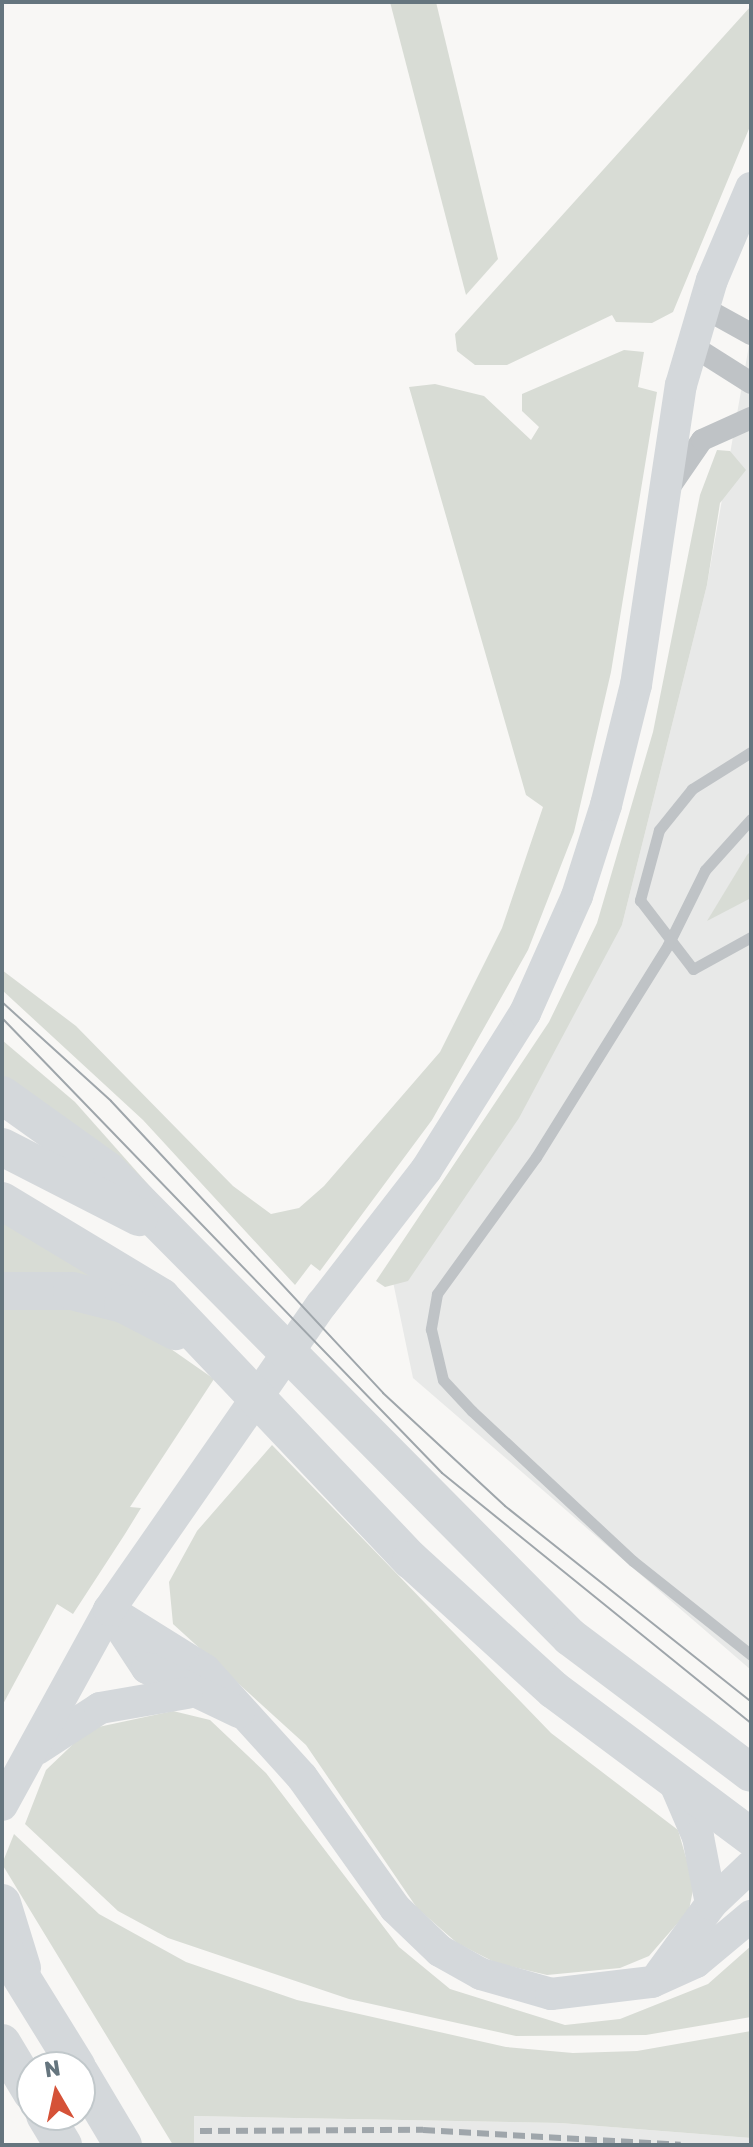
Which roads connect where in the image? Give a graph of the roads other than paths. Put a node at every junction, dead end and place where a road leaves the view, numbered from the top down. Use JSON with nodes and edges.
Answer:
{"nodes":[{"id":1,"x":751,"y":188,"type":"edge"},
{"id":2,"x":704,"y":308,"type":"junction"},
{"id":3,"x":751,"y":334,"type":"edge"},
{"id":4,"x":691,"y":345,"type":"junction"},
{"id":5,"x":751,"y":383,"type":"edge"},
{"id":6,"x":751,"y":418,"type":"edge"},
{"id":7,"x":666,"y":492,"type":"junction"},
{"id":8,"x":751,"y":752,"type":"edge"},
{"id":9,"x":751,"y":819,"type":"edge"},
{"id":10,"x":751,"y":937,"type":"edge"},
{"id":11,"x":668,"y":945,"type":"junction"},
{"id":12,"x":2,"y":1095,"type":"edge"},
{"id":13,"x":2,"y":1147,"type":"edge"},
{"id":14,"x":2,"y":1201,"type":"edge"},
{"id":15,"x":163,"y":1229,"type":"junction"},
{"id":16,"x":2,"y":1291,"type":"edge"},
{"id":17,"x":221,"y":1362,"type":"junction"},
{"id":18,"x":109,"y":1610,"type":"junction"},
{"id":19,"x":751,"y":1655,"type":"edge"},
{"id":20,"x":187,"y":1693,"type":"junction"},
{"id":21,"x":245,"y":1714,"type":"junction"},
{"id":22,"x":28,"y":1755,"type":"junction"},
{"id":23,"x":751,"y":1773,"type":"edge"},
{"id":24,"x":676,"y":1786,"type":"junction"},
{"id":25,"x":2,"y":1805,"type":"edge"},
{"id":26,"x":751,"y":1837,"type":"edge"},
{"id":27,"x":751,"y":1866,"type":"edge"},
{"id":28,"x":2,"y":1903,"type":"edge"},
{"id":29,"x":711,"y":1904,"type":"junction"},
{"id":30,"x":751,"y":1916,"type":"edge"},
{"id":31,"x":2,"y":1946,"type":"edge"},
{"id":32,"x":652,"y":1982,"type":"junction"},
{"id":33,"x":28,"y":1986,"type":"junction"},
{"id":34,"x":2,"y":2043,"type":"edge"},
{"id":35,"x":67,"y":2051,"type":"edge"},
{"id":36,"x":16,"y":2066,"type":"edge"},
{"id":37,"x":96,"y":2100,"type":"edge"},
{"id":38,"x":123,"y":2145,"type":"edge"}],
"edges":[{"from":1,"to":2,"type":"main road"},
{"from":2,"to":3,"type":"street"},
{"from":2,"to":4,"type":"main road"},
{"from":4,"to":5,"type":"street"},
{"from":4,"to":7,"type":"main road"},
{"from":6,"to":7,"type":"street"},
{"from":7,"to":18,"type":"main road"},
{"from":8,"to":11,"type":"lane"},
{"from":9,"to":11,"type":"lane"},
{"from":10,"to":11,"type":"lane"},
{"from":11,"to":19,"type":"lane"},
{"from":12,"to":15,"type":"highway"},
{"from":13,"to":15,"type":"highway"},
{"from":14,"to":17,"type":"highway"},
{"from":15,"to":23,"type":"highway"},
{"from":16,"to":17,"type":"highway"},
{"from":17,"to":24,"type":"highway"},
{"from":18,"to":20,"type":"main road"},
{"from":18,"to":21,"type":"main road"},
{"from":18,"to":22,"type":"main road"},
{"from":20,"to":21,"type":"main road"},
{"from":20,"to":22,"type":"main road"},
{"from":21,"to":32,"type":"main road"},
{"from":22,"to":25,"type":"main road"},
{"from":24,"to":26,"type":"highway"},
{"from":24,"to":29,"type":"main road"},
{"from":27,"to":29,"type":"main road"},
{"from":28,"to":33,"type":"highway"},
{"from":29,"to":32,"type":"main road"},
{"from":30,"to":32,"type":"main road"},
{"from":31,"to":33,"type":"highway"},
{"from":33,"to":35,"type":"highway"},
{"from":34,"to":36,"type":"highway"},
{"from":37,"to":38,"type":"highway"}]}
